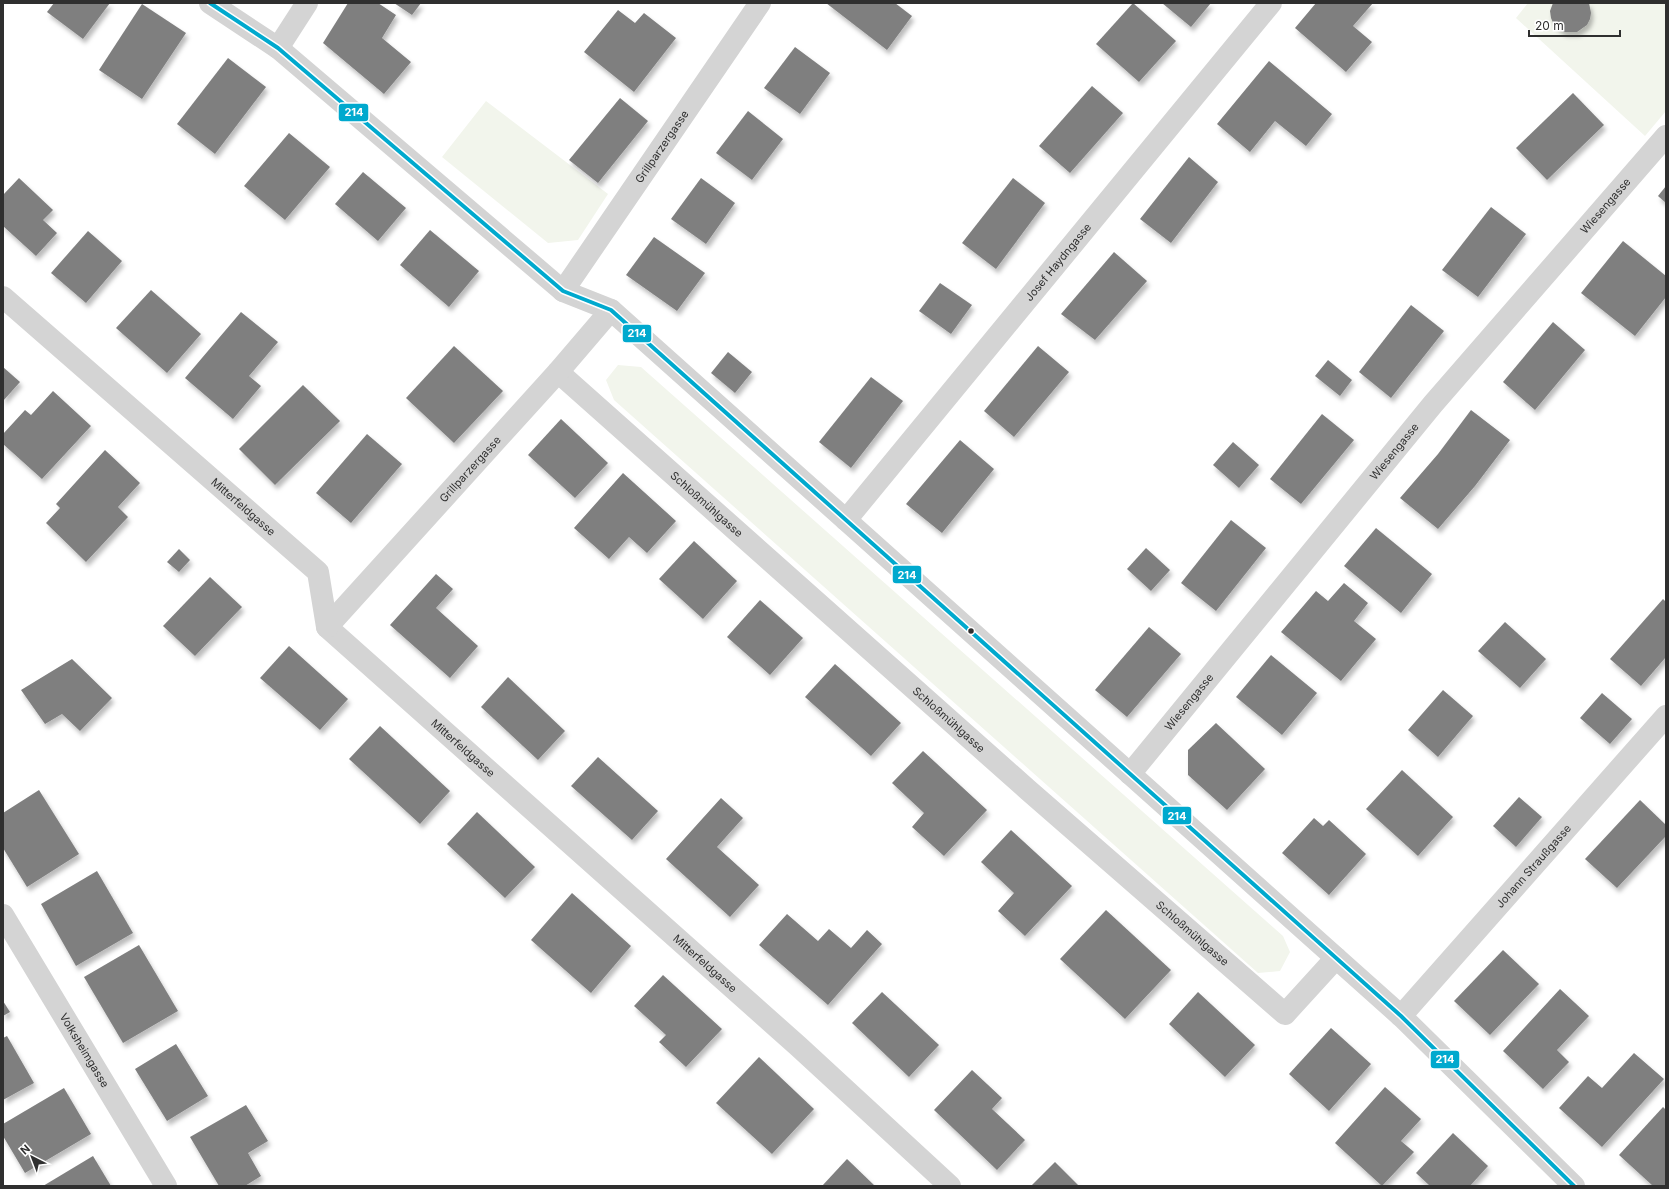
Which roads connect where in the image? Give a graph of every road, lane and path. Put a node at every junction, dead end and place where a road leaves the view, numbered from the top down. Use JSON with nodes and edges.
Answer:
{"nodes":[{"id":1,"x":210,"y":3,"type":"edge"},
{"id":2,"x":307,"y":3,"type":"edge"},
{"id":3,"x":760,"y":3,"type":"edge"},
{"id":4,"x":1271,"y":3,"type":"edge"},
{"id":5,"x":278,"y":48,"type":"junction"},
{"id":6,"x":1666,"y":136,"type":"edge"},
{"id":7,"x":563,"y":291,"type":"junction"},
{"id":8,"x":3,"y":297,"type":"edge"},
{"id":9,"x":611,"y":310,"type":"junction"},
{"id":10,"x":558,"y":372,"type":"junction"},
{"id":11,"x":846,"y":520,"type":"junction"},
{"id":12,"x":326,"y":626,"type":"junction"},
{"id":13,"x":1666,"y":716,"type":"edge"},
{"id":14,"x":1130,"y":774,"type":"junction"},
{"id":15,"x":3,"y":915,"type":"edge"},
{"id":16,"x":1336,"y":958,"type":"junction"},
{"id":17,"x":1401,"y":1016,"type":"junction"},
{"id":18,"x":166,"y":1186,"type":"edge"},
{"id":19,"x":950,"y":1186,"type":"edge"},
{"id":20,"x":1574,"y":1186,"type":"edge"}],
"edges":[{"from":1,"to":5,"type":"street"},
{"from":2,"to":5,"type":"street"},
{"from":3,"to":7,"type":"street","name":"Grillparzergasse"},
{"from":4,"to":11,"type":"street","name":"Josef Haydngasse"},
{"from":5,"to":7,"type":"street"},
{"from":6,"to":14,"type":"street","name":"Wiesengasse"},
{"from":7,"to":9,"type":"street"},
{"from":8,"to":12,"type":"street","name":"Mitterfeldgasse"},
{"from":9,"to":10,"type":"street","name":"Grillparzergasse"},
{"from":9,"to":11,"type":"street"},
{"from":10,"to":12,"type":"street","name":"Grillparzergasse"},
{"from":10,"to":16,"type":"street","name":"Schloßmühlgasse"},
{"from":11,"to":14,"type":"street"},
{"from":12,"to":19,"type":"street","name":"Mitterfeldgasse"},
{"from":13,"to":17,"type":"street","name":"Johann Straußgasse"},
{"from":14,"to":16,"type":"street"},
{"from":15,"to":18,"type":"street","name":"Volksheimgasse"},
{"from":16,"to":17,"type":"street"},
{"from":17,"to":20,"type":"street"}]}
